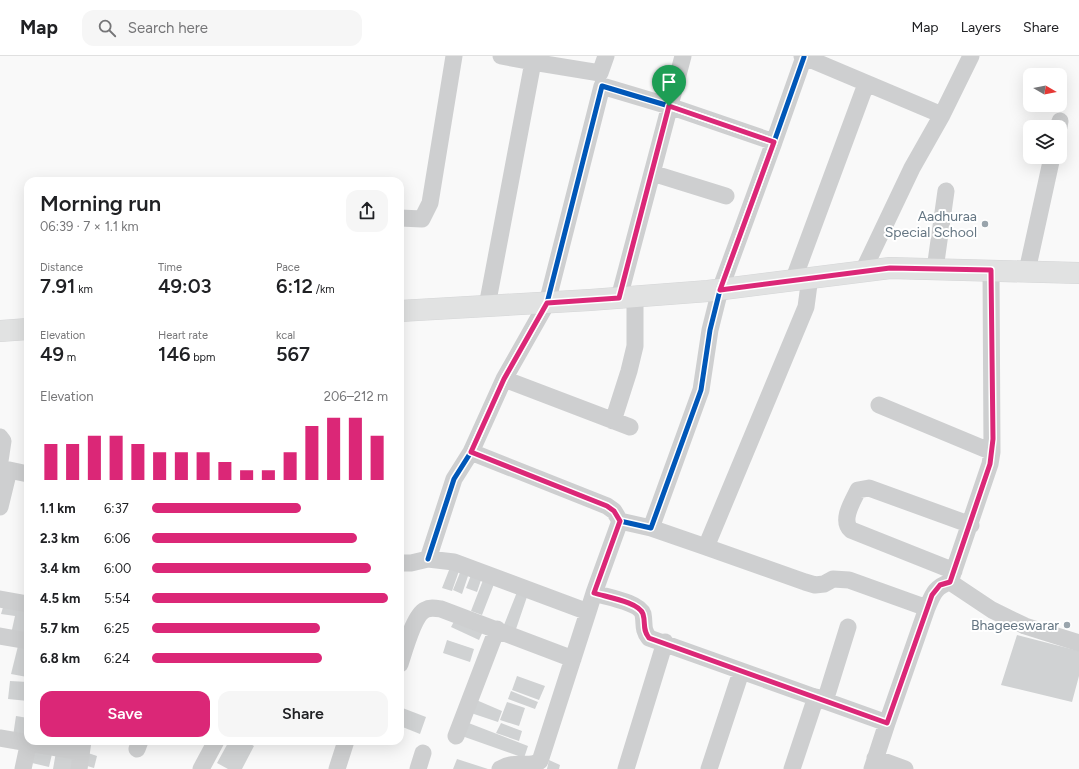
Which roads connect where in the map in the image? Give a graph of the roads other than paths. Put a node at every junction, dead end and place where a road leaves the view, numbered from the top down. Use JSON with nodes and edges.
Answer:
{"nodes":[{"id":1,"x":454,"y":56,"type":"edge"},
{"id":2,"x":501,"y":56,"type":"edge"},
{"id":3,"x":606,"y":56,"type":"edge"},
{"id":4,"x":683,"y":56,"type":"edge"},
{"id":5,"x":803,"y":56,"type":"edge"},
{"id":6,"x":971,"y":56,"type":"edge"},
{"id":7,"x":540,"y":63,"type":"junction"},
{"id":8,"x":601,"y":79,"type":"junction"},
{"id":9,"x":866,"y":84,"type":"junction"},
{"id":10,"x":669,"y":106,"type":"junction"},
{"id":11,"x":942,"y":115,"type":"junction"},
{"id":12,"x":774,"y":142,"type":"junction"},
{"id":13,"x":1050,"y":164,"type":"edge"},
{"id":14,"x":652,"y":173,"type":"junction"},
{"id":15,"x":946,"y":191,"type":"dead end"},
{"id":16,"x":726,"y":196,"type":"dead end"},
{"id":17,"x":404,"y":218,"type":"edge"},
{"id":18,"x":935,"y":269,"type":"junction"},
{"id":19,"x":991,"y":270,"type":"junction"},
{"id":20,"x":863,"y":271,"type":"junction"},
{"id":21,"x":1027,"y":271,"type":"junction"},
{"id":22,"x":1079,"y":272,"type":"edge"},
{"id":23,"x":802,"y":279,"type":"junction"},
{"id":24,"x":720,"y":290,"type":"junction"},
{"id":25,"x":627,"y":298,"type":"junction"},
{"id":26,"x":538,"y":303,"type":"junction"},
{"id":27,"x":490,"y":306,"type":"junction"},
{"id":28,"x":404,"y":311,"type":"edge"},
{"id":29,"x":24,"y":329,"type":"edge"},
{"id":30,"x":0,"y":331,"type":"edge"},
{"id":31,"x":504,"y":379,"type":"junction"},
{"id":32,"x":879,"y":405,"type":"dead end"},
{"id":33,"x":613,"y":421,"type":"junction"},
{"id":34,"x":630,"y":427,"type":"dead end"},
{"id":35,"x":0,"y":437,"type":"edge"},
{"id":36,"x":471,"y":452,"type":"junction"},
{"id":37,"x":992,"y":452,"type":"junction"},
{"id":38,"x":3,"y":466,"type":"edge"},
{"id":39,"x":24,"y":473,"type":"edge"},
{"id":40,"x":0,"y":507,"type":"edge"},
{"id":41,"x":620,"y":521,"type":"junction"},
{"id":42,"x":971,"y":525,"type":"junction"},
{"id":43,"x":651,"y":528,"type":"junction"},
{"id":44,"x":706,"y":547,"type":"junction"},
{"id":45,"x":428,"y":559,"type":"junction"},
{"id":46,"x":406,"y":563,"type":"edge"},
{"id":47,"x":952,"y":577,"type":"junction"},
{"id":48,"x":594,"y":593,"type":"junction"},
{"id":49,"x":0,"y":599,"type":"edge"},
{"id":50,"x":24,"y":603,"type":"edge"},
{"id":51,"x":927,"y":608,"type":"junction"},
{"id":52,"x":588,"y":612,"type":"junction"},
{"id":53,"x":848,"y":626,"type":"dead end"},
{"id":54,"x":497,"y":629,"type":"junction"},
{"id":55,"x":0,"y":636,"type":"edge"},
{"id":56,"x":24,"y":640,"type":"edge"},
{"id":57,"x":665,"y":642,"type":"junction"},
{"id":58,"x":1079,"y":643,"type":"edge"},
{"id":59,"x":404,"y":653,"type":"edge"},
{"id":60,"x":573,"y":659,"type":"junction"},
{"id":61,"x":741,"y":672,"type":"junction"},
{"id":62,"x":820,"y":699,"type":"junction"},
{"id":63,"x":887,"y":723,"type":"junction"},
{"id":64,"x":456,"y":736,"type":"dead end"},
{"id":65,"x":0,"y":738,"type":"edge"},
{"id":66,"x":24,"y":741,"type":"edge"},
{"id":67,"x":28,"y":745,"type":"edge"},
{"id":68,"x":69,"y":745,"type":"edge"},
{"id":69,"x":214,"y":745,"type":"edge"},
{"id":70,"x":345,"y":745,"type":"edge"},
{"id":71,"x":82,"y":746,"type":"edge"},
{"id":72,"x":874,"y":764,"type":"edge"},
{"id":73,"x":24,"y":769,"type":"edge"},
{"id":74,"x":79,"y":769,"type":"edge"},
{"id":75,"x":201,"y":769,"type":"edge"},
{"id":76,"x":337,"y":769,"type":"edge"},
{"id":77,"x":500,"y":769,"type":"edge"},
{"id":78,"x":626,"y":769,"type":"edge"},
{"id":79,"x":708,"y":769,"type":"edge"},
{"id":80,"x":792,"y":769,"type":"edge"},
{"id":81,"x":905,"y":769,"type":"edge"}],
"edges":[{"from":1,"to":17,"type":"street"},
{"from":2,"to":7,"type":"street"},
{"from":3,"to":8,"type":"street"},
{"from":4,"to":10,"type":"street"},
{"from":5,"to":9,"type":"street"},
{"from":5,"to":12,"type":"street"},
{"from":6,"to":11,"type":"street"},
{"from":7,"to":8,"type":"street"},
{"from":7,"to":27,"type":"street"},
{"from":8,"to":10,"type":"street"},
{"from":8,"to":26,"type":"street"},
{"from":9,"to":11,"type":"street"},
{"from":9,"to":23,"type":"street"},
{"from":10,"to":12,"type":"street"},
{"from":10,"to":14,"type":"street"},
{"from":11,"to":20,"type":"street"},
{"from":12,"to":24,"type":"street"},
{"from":13,"to":21,"type":"street"},
{"from":14,"to":16,"type":"street"},
{"from":14,"to":25,"type":"street"},
{"from":15,"to":18,"type":"street"},
{"from":18,"to":19,"type":"main road"},
{"from":18,"to":20,"type":"main road"},
{"from":19,"to":21,"type":"main road"},
{"from":19,"to":37,"type":"street"},
{"from":20,"to":23,"type":"main road"},
{"from":21,"to":22,"type":"main road"},
{"from":23,"to":24,"type":"main road"},
{"from":23,"to":44,"type":"street"},
{"from":24,"to":25,"type":"main road"},
{"from":24,"to":43,"type":"street"},
{"from":25,"to":26,"type":"main road"},
{"from":25,"to":33,"type":"street"},
{"from":26,"to":27,"type":"main road"},
{"from":26,"to":31,"type":"street"},
{"from":27,"to":28,"type":"main road"},
{"from":29,"to":30,"type":"main road"},
{"from":31,"to":33,"type":"street"},
{"from":31,"to":36,"type":"street"},
{"from":32,"to":37,"type":"street"},
{"from":33,"to":34,"type":"street"},
{"from":35,"to":38,"type":"street"},
{"from":36,"to":41,"type":"street"},
{"from":36,"to":45,"type":"street"},
{"from":37,"to":42,"type":"street"},
{"from":38,"to":39,"type":"street"},
{"from":38,"to":40,"type":"street"},
{"from":41,"to":43,"type":"street"},
{"from":41,"to":48,"type":"street"},
{"from":42,"to":47,"type":"street"},
{"from":42,"to":47,"type":"street"},
{"from":43,"to":44,"type":"street"},
{"from":44,"to":51,"type":"street"},
{"from":45,"to":46,"type":"street"},
{"from":45,"to":52,"type":"street"},
{"from":47,"to":51,"type":"street"},
{"from":47,"to":58,"type":"street"},
{"from":48,"to":52,"type":"street"},
{"from":48,"to":57,"type":"street"},
{"from":49,"to":50,"type":"street"},
{"from":51,"to":63,"type":"street"},
{"from":52,"to":60,"type":"street"},
{"from":53,"to":62,"type":"street"},
{"from":54,"to":59,"type":"street"},
{"from":54,"to":60,"type":"street"},
{"from":54,"to":64,"type":"street"},
{"from":55,"to":56,"type":"street"},
{"from":57,"to":61,"type":"street"},
{"from":57,"to":78,"type":"street"},
{"from":60,"to":77,"type":"street"},
{"from":61,"to":62,"type":"street"},
{"from":61,"to":79,"type":"street"},
{"from":62,"to":63,"type":"street"},
{"from":62,"to":80,"type":"street"},
{"from":63,"to":72,"type":"street"},
{"from":65,"to":66,"type":"street"},
{"from":67,"to":73,"type":"street"},
{"from":68,"to":71,"type":"street"},
{"from":69,"to":75,"type":"street"},
{"from":70,"to":76,"type":"street"},
{"from":71,"to":74,"type":"street"},
{"from":72,"to":81,"type":"street"}]}
